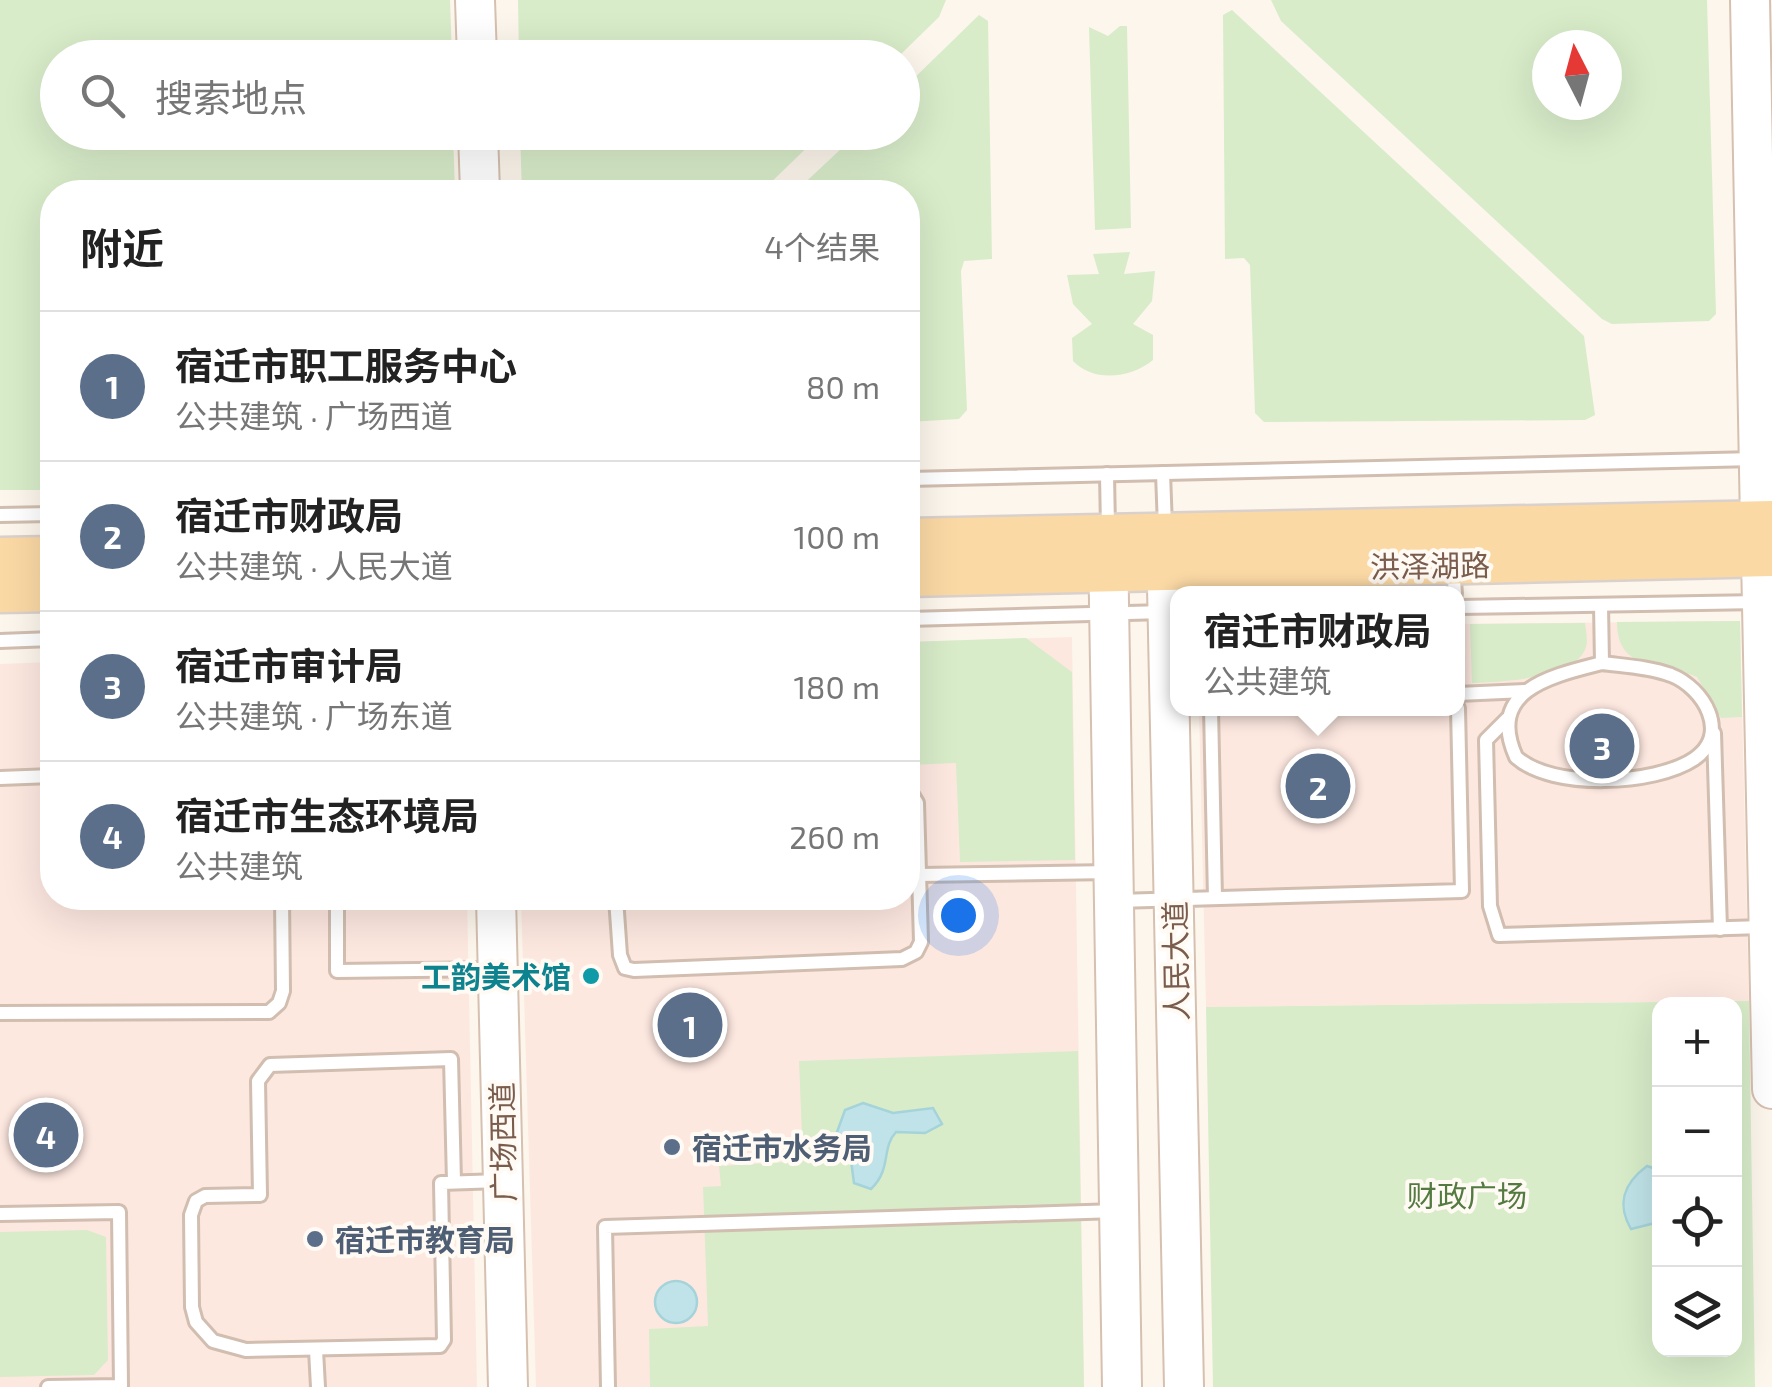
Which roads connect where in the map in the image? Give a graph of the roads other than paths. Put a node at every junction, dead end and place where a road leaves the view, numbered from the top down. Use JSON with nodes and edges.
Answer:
{"nodes":[{"id":1,"x":475,"y":0,"type":"edge"},
{"id":2,"x":1750,"y":0,"type":"edge"},
{"id":3,"x":476,"y":40,"type":"edge"},
{"id":4,"x":479,"y":150,"type":"edge"},
{"id":5,"x":480,"y":180,"type":"edge"},
{"id":6,"x":1765,"y":459,"type":"edge"},
{"id":7,"x":1164,"y":473,"type":"junction"},
{"id":8,"x":1107,"y":474,"type":"junction"},
{"id":9,"x":920,"y":479,"type":"edge"},
{"id":10,"x":40,"y":514,"type":"edge"},
{"id":11,"x":0,"y":515,"type":"edge"},
{"id":12,"x":1766,"y":539,"type":"edge"},
{"id":13,"x":920,"y":540,"type":"edge"},
{"id":14,"x":1166,"y":553,"type":"junction"},
{"id":15,"x":1108,"y":554,"type":"junction"},
{"id":16,"x":40,"y":557,"type":"edge"},
{"id":17,"x":0,"y":558,"type":"edge"},
{"id":18,"x":920,"y":575,"type":"edge"},
{"id":19,"x":1454,"y":579,"type":"edge"},
{"id":20,"x":1170,"y":587,"type":"edge"},
{"id":21,"x":40,"y":591,"type":"edge"},
{"id":22,"x":0,"y":592,"type":"edge"},
{"id":23,"x":1767,"y":602,"type":"edge"},
{"id":24,"x":1600,"y":604,"type":"junction"},
{"id":25,"x":1465,"y":607,"type":"edge"},
{"id":26,"x":1170,"y":612,"type":"edge"},
{"id":27,"x":1110,"y":614,"type":"junction"},
{"id":28,"x":920,"y":620,"type":"edge"},
{"id":29,"x":40,"y":640,"type":"edge"},
{"id":30,"x":0,"y":641,"type":"edge"},
{"id":31,"x":1602,"y":663,"type":"junction"},
{"id":32,"x":1528,"y":691,"type":"junction"},
{"id":33,"x":1465,"y":694,"type":"edge"},
{"id":34,"x":1173,"y":716,"type":"edge"},
{"id":35,"x":1211,"y":716,"type":"edge"},
{"id":36,"x":1458,"y":716,"type":"edge"},
{"id":37,"x":1507,"y":719,"type":"junction"},
{"id":38,"x":1714,"y":730,"type":"junction"},
{"id":39,"x":40,"y":776,"type":"edge"},
{"id":40,"x":0,"y":778,"type":"edge"},
{"id":41,"x":920,"y":876,"type":"edge"},
{"id":42,"x":1114,"y":886,"type":"junction"},
{"id":43,"x":1215,"y":898,"type":"junction"},
{"id":44,"x":1173,"y":900,"type":"junction"},
{"id":45,"x":920,"y":909,"type":"edge"},
{"id":46,"x":282,"y":910,"type":"edge"},
{"id":47,"x":337,"y":910,"type":"edge"},
{"id":48,"x":496,"y":910,"type":"edge"},
{"id":49,"x":617,"y":910,"type":"edge"},
{"id":50,"x":1720,"y":929,"type":"junction"},
{"id":51,"x":1769,"y":945,"type":"edge"},
{"id":52,"x":498,"y":969,"type":"junction"},
{"id":53,"x":0,"y":1013,"type":"edge"},
{"id":54,"x":1772,"y":1089,"type":"edge"},
{"id":55,"x":454,"y":1182,"type":"junction"},
{"id":56,"x":503,"y":1182,"type":"junction"},
{"id":57,"x":1119,"y":1211,"type":"junction"},
{"id":58,"x":0,"y":1214,"type":"edge"},
{"id":59,"x":316,"y":1350,"type":"junction"},
{"id":60,"x":48,"y":1387,"type":"edge"},
{"id":61,"x":318,"y":1387,"type":"edge"},
{"id":62,"x":508,"y":1387,"type":"edge"},
{"id":63,"x":608,"y":1387,"type":"edge"},
{"id":64,"x":1122,"y":1387,"type":"edge"},
{"id":65,"x":1184,"y":1387,"type":"edge"}],
"edges":[{"from":1,"to":3,"type":"street"},
{"from":2,"to":6,"type":"street"},
{"from":4,"to":5,"type":"street"},
{"from":6,"to":7,"type":"lane"},
{"from":6,"to":12,"type":"street"},
{"from":7,"to":8,"type":"lane"},
{"from":7,"to":14,"type":"lane"},
{"from":8,"to":9,"type":"lane"},
{"from":8,"to":15,"type":"lane"},
{"from":10,"to":11,"type":"lane"},
{"from":12,"to":14,"type":"main road","name":"洪泽湖路"},
{"from":12,"to":19,"type":"main road","name":"洪泽湖路"},
{"from":12,"to":23,"type":"street"},
{"from":13,"to":15,"type":"main road","name":"洪泽湖路"},
{"from":14,"to":15,"type":"main road","name":"洪泽湖路"},
{"from":14,"to":19,"type":"main road","name":"洪泽湖路"},
{"from":14,"to":20,"type":"street","name":"人民大道"},
{"from":15,"to":18,"type":"main road","name":"洪泽湖路"},
{"from":15,"to":27,"type":"street","name":"人民大道"},
{"from":16,"to":17,"type":"main road"},
{"from":21,"to":22,"type":"main road"},
{"from":23,"to":24,"type":"lane"},
{"from":23,"to":51,"type":"street"},
{"from":24,"to":25,"type":"lane"},
{"from":24,"to":31,"type":"lane"},
{"from":26,"to":27,"type":"lane"},
{"from":27,"to":28,"type":"lane"},
{"from":27,"to":42,"type":"street","name":"人民大道"},
{"from":29,"to":30,"type":"lane"},
{"from":31,"to":32,"type":"lane"},
{"from":31,"to":38,"type":"lane"},
{"from":32,"to":33,"type":"lane"},
{"from":32,"to":37,"type":"lane"},
{"from":34,"to":44,"type":"street","name":"人民大道"},
{"from":35,"to":43,"type":"lane"},
{"from":36,"to":43,"type":"lane"},
{"from":37,"to":38,"type":"lane"},
{"from":37,"to":50,"type":"lane"},
{"from":38,"to":50,"type":"lane"},
{"from":39,"to":40,"type":"lane"},
{"from":41,"to":42,"type":"lane"},
{"from":42,"to":44,"type":"lane"},
{"from":42,"to":57,"type":"street","name":"人民大道"},
{"from":43,"to":44,"type":"lane"},
{"from":44,"to":65,"type":"street","name":"人民大道"},
{"from":45,"to":49,"type":"lane"},
{"from":46,"to":53,"type":"lane"},
{"from":47,"to":52,"type":"lane"},
{"from":48,"to":52,"type":"street","name":"广场西道"},
{"from":50,"to":51,"type":"lane"},
{"from":51,"to":54,"type":"street"},
{"from":52,"to":56,"type":"street","name":"广场西道"},
{"from":55,"to":56,"type":"lane"},
{"from":55,"to":59,"type":"lane"},
{"from":55,"to":59,"type":"lane"},
{"from":56,"to":62,"type":"street","name":"广场西道"},
{"from":57,"to":63,"type":"lane"},
{"from":57,"to":64,"type":"street","name":"人民大道"},
{"from":58,"to":60,"type":"lane"},
{"from":59,"to":61,"type":"lane"}]}
